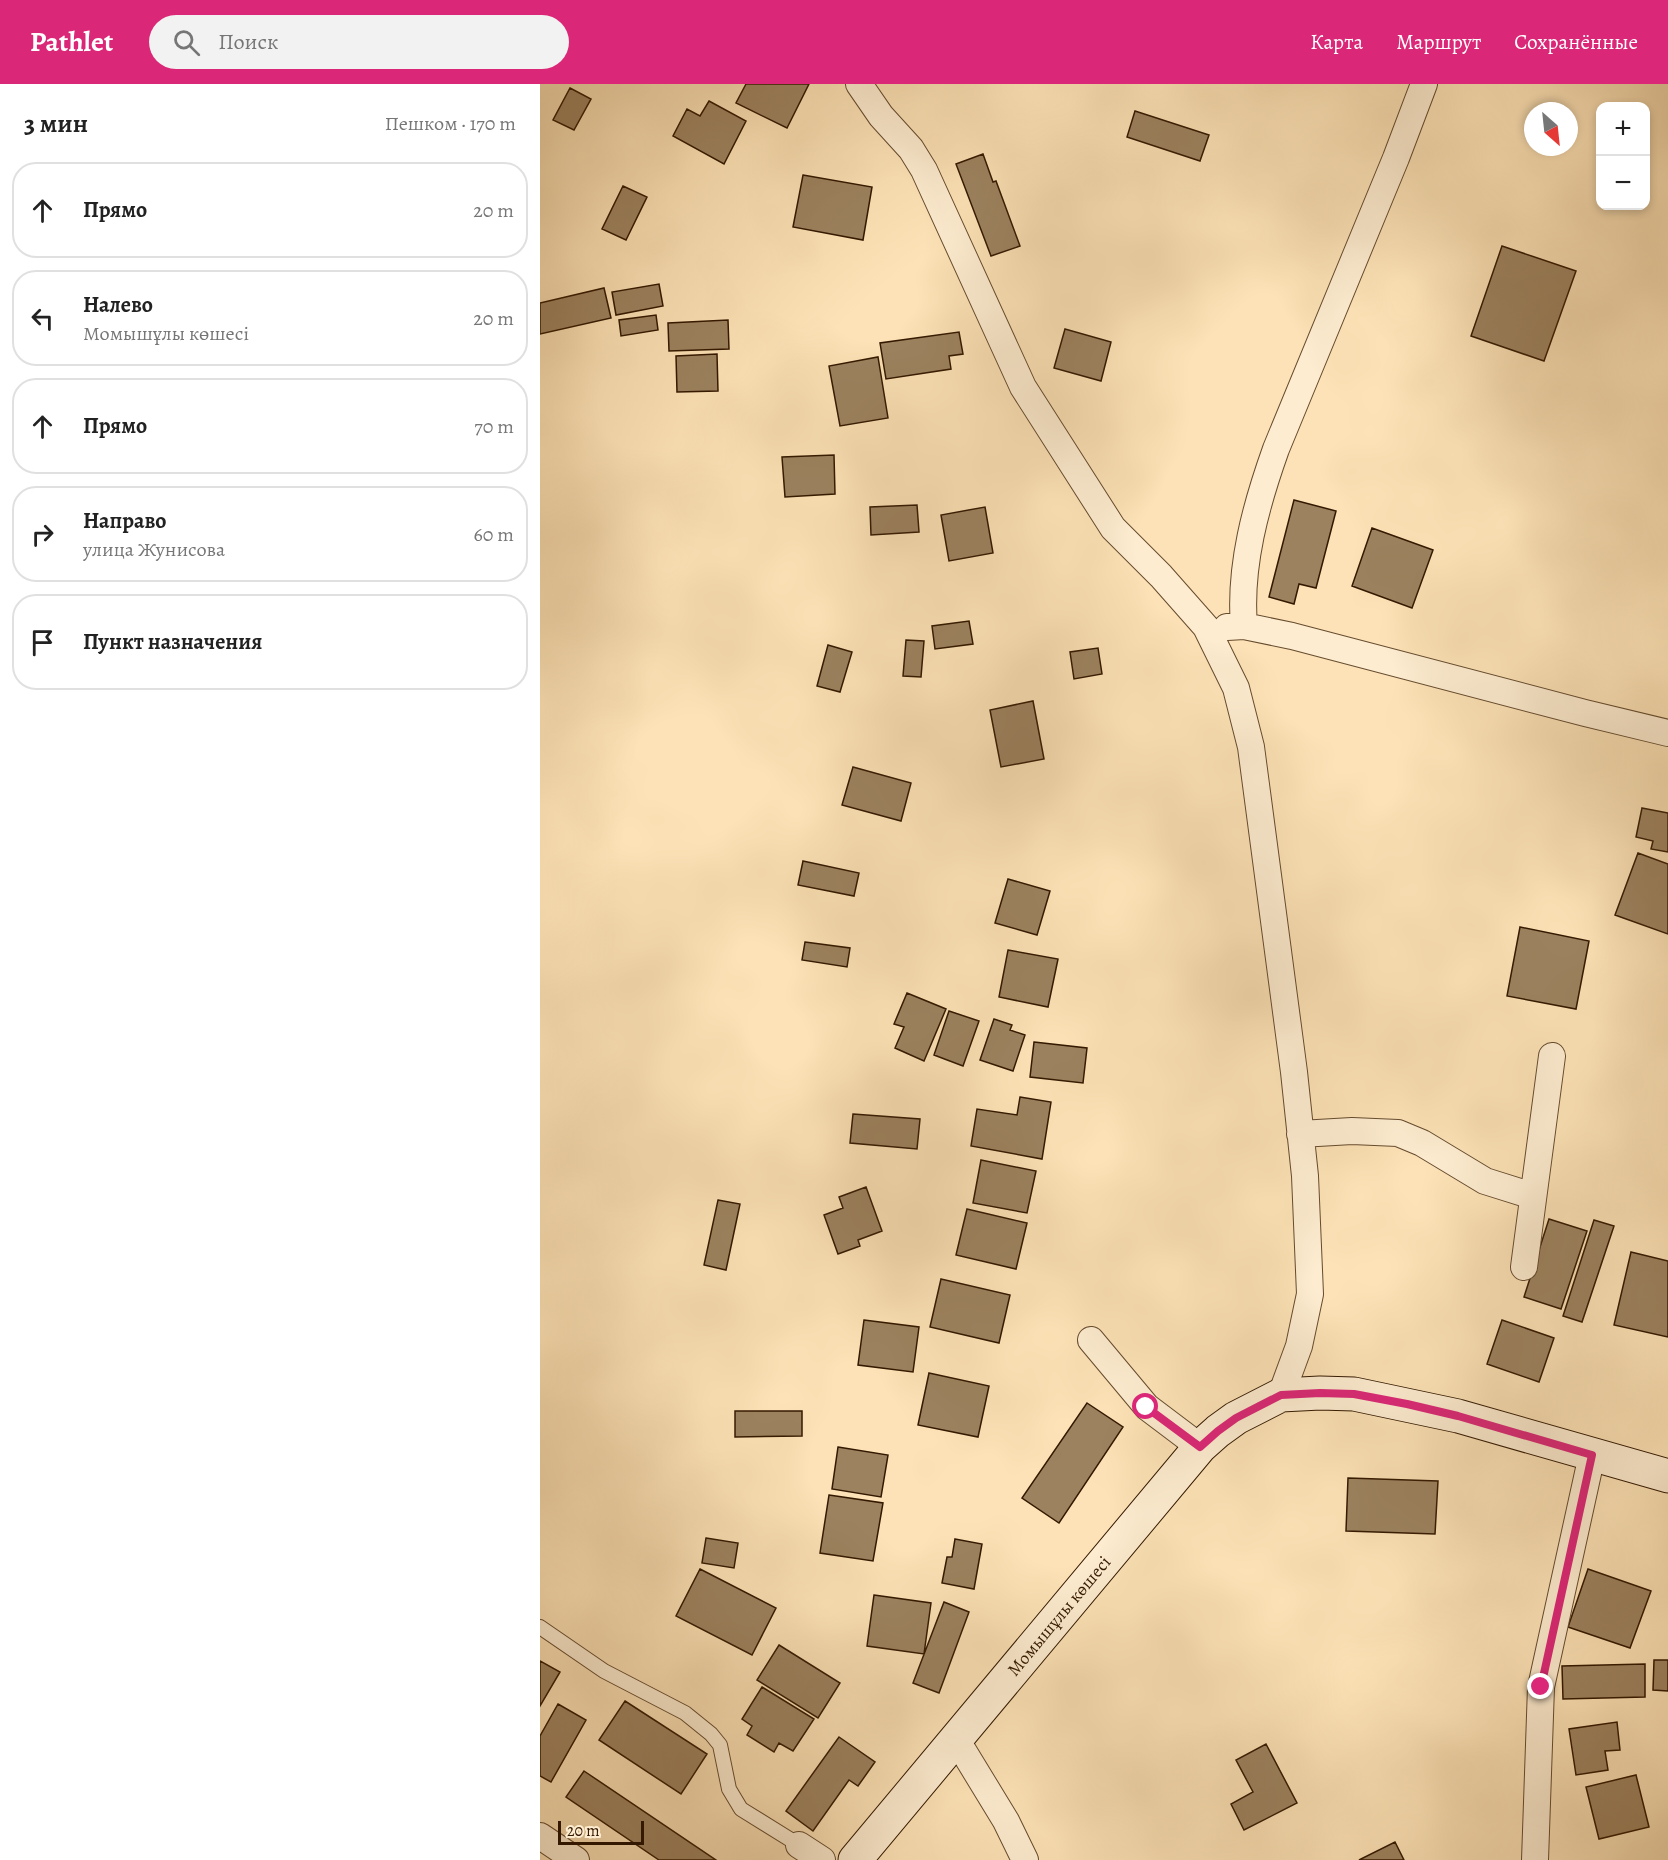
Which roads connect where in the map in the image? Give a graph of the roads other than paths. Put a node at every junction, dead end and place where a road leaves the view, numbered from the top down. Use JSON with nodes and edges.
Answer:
{"nodes":[{"id":1,"x":859,"y":84,"type":"edge"},
{"id":2,"x":1424,"y":84,"type":"edge"},
{"id":3,"x":1245,"y":626,"type":"junction"},
{"id":4,"x":1206,"y":627,"type":"junction"},
{"id":5,"x":1668,"y":733,"type":"edge"},
{"id":6,"x":1552,"y":1056,"type":"dead end"},
{"id":7,"x":1300,"y":1134,"type":"junction"},
{"id":8,"x":1533,"y":1196,"type":"junction"},
{"id":9,"x":1524,"y":1267,"type":"dead end"},
{"id":10,"x":1091,"y":1340,"type":"dead end"},
{"id":11,"x":1281,"y":1395,"type":"junction"},
{"id":12,"x":1200,"y":1447,"type":"junction"},
{"id":13,"x":1592,"y":1455,"type":"junction"},
{"id":14,"x":1668,"y":1476,"type":"edge"},
{"id":15,"x":540,"y":1627,"type":"edge"},
{"id":16,"x":956,"y":1739,"type":"junction"},
{"id":17,"x":540,"y":1836,"type":"edge"},
{"id":18,"x":799,"y":1845,"type":"joint"},
{"id":19,"x":576,"y":1860,"type":"edge"},
{"id":20,"x":822,"y":1860,"type":"edge"},
{"id":21,"x":855,"y":1860,"type":"edge"},
{"id":22,"x":1024,"y":1860,"type":"edge"},
{"id":23,"x":1535,"y":1860,"type":"edge"}],
"edges":[{"from":1,"to":4,"type":"street"},
{"from":2,"to":3,"type":"street"},
{"from":3,"to":4,"type":"street"},
{"from":3,"to":5,"type":"street"},
{"from":4,"to":7,"type":"street"},
{"from":6,"to":8,"type":"street"},
{"from":7,"to":8,"type":"street"},
{"from":7,"to":11,"type":"street"},
{"from":8,"to":9,"type":"street"},
{"from":10,"to":12,"type":"street"},
{"from":11,"to":12,"type":"main road","name":"Момышұлы көшесі"},
{"from":11,"to":13,"type":"main road"},
{"from":12,"to":16,"type":"main road","name":"Момышұлы көшесі"},
{"from":13,"to":14,"type":"main road"},
{"from":13,"to":23,"type":"street"},
{"from":15,"to":18,"type":"lane"},
{"from":16,"to":21,"type":"main road","name":"Момышұлы көшесі"},
{"from":16,"to":22,"type":"street"},
{"from":17,"to":19,"type":"street"},
{"from":18,"to":20,"type":"street"}]}
